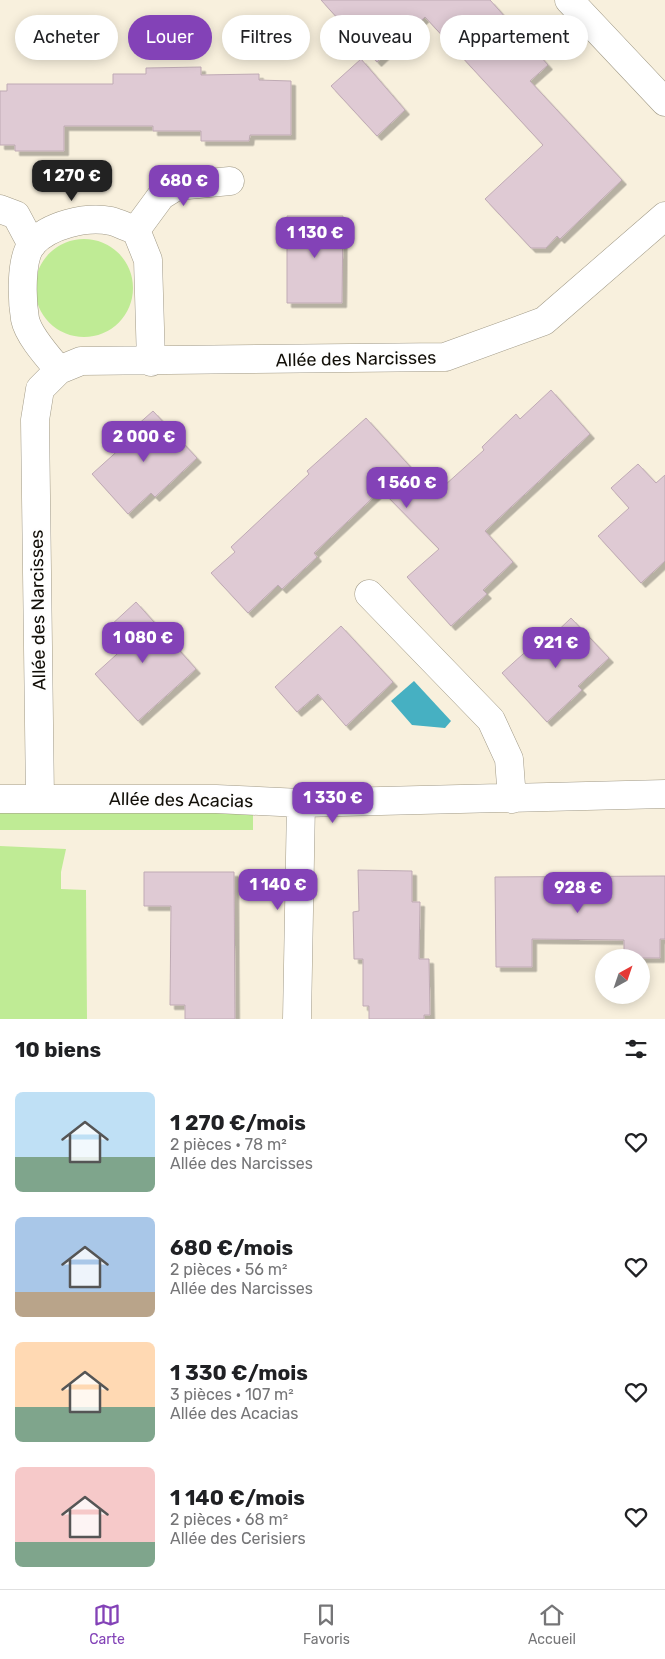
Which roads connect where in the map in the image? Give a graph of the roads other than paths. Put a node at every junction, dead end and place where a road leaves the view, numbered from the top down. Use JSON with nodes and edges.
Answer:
{"nodes":[{"id":1,"x":569,"y":0,"type":"edge"},
{"id":2,"x":665,"y":102,"type":"edge"},
{"id":3,"x":230,"y":181,"type":"dead end"},
{"id":4,"x":0,"y":209,"type":"edge"},
{"id":5,"x":665,"y":216,"type":"edge"},
{"id":6,"x":136,"y":230,"type":"junction"},
{"id":7,"x":32,"y":245,"type":"junction"},
{"id":8,"x":151,"y":362,"type":"junction"},
{"id":9,"x":59,"y":370,"type":"junction"},
{"id":10,"x":369,"y":594,"type":"dead end"},
{"id":11,"x":665,"y":794,"type":"edge"},
{"id":12,"x":512,"y":798,"type":"junction"},
{"id":13,"x":0,"y":799,"type":"edge"},
{"id":14,"x":40,"y":799,"type":"junction"},
{"id":15,"x":301,"y":804,"type":"junction"},
{"id":16,"x":297,"y":1019,"type":"edge"}],
"edges":[{"from":1,"to":2,"type":"street"},
{"from":3,"to":6,"type":"street"},
{"from":4,"to":7,"type":"street"},
{"from":5,"to":8,"type":"street","name":"Allée des Narcisses"},
{"from":6,"to":7,"type":"street"},
{"from":6,"to":8,"type":"street"},
{"from":7,"to":9,"type":"street"},
{"from":8,"to":9,"type":"street","name":"Allée des Narcisses"},
{"from":9,"to":14,"type":"street","name":"Allée des Narcisses"},
{"from":10,"to":12,"type":"street"},
{"from":11,"to":12,"type":"street","name":"Allée des Acacias"},
{"from":12,"to":15,"type":"street","name":"Allée des Acacias"},
{"from":13,"to":14,"type":"street","name":"Allée des Acacias"},
{"from":14,"to":15,"type":"street","name":"Allée des Acacias"},
{"from":15,"to":16,"type":"street"}]}
